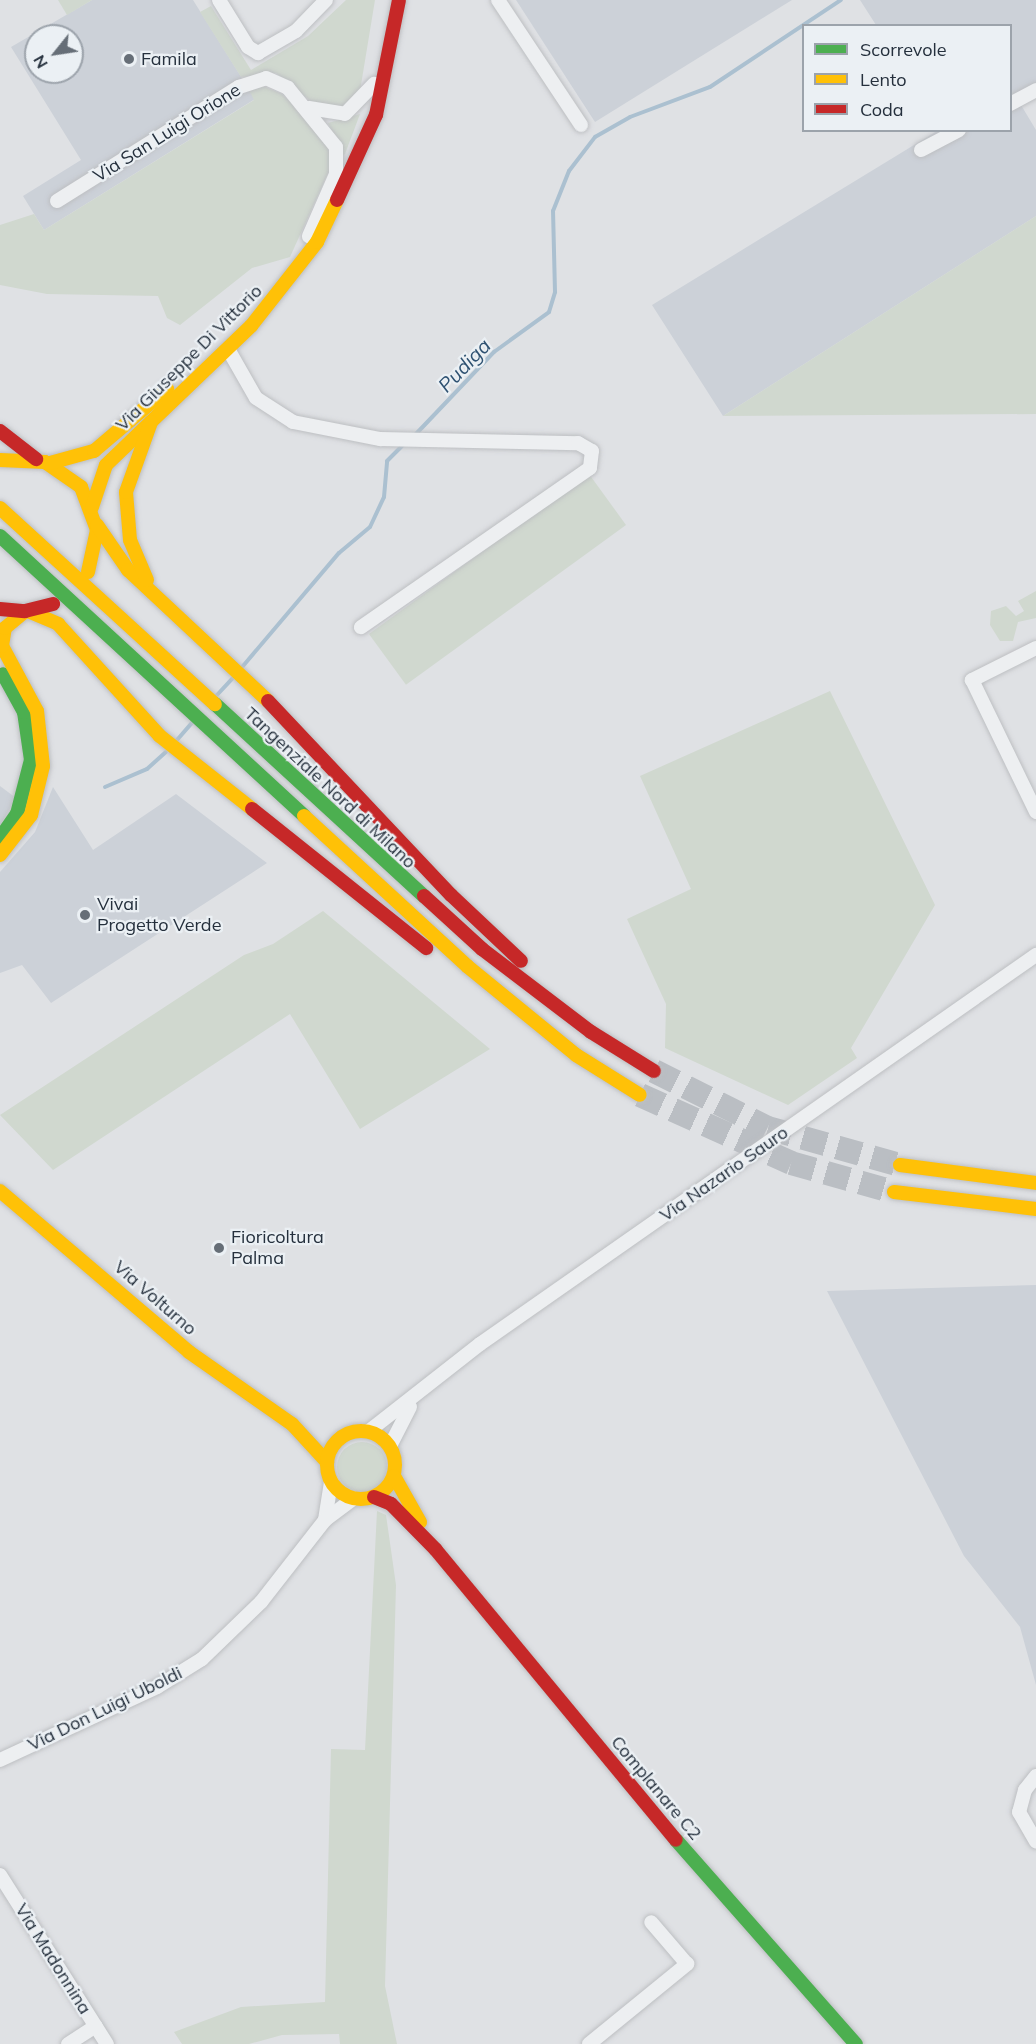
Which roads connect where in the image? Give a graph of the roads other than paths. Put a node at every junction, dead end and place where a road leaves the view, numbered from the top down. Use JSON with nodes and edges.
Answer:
{"nodes":[{"id":1,"x":219,"y":0,"type":"edge"},
{"id":2,"x":326,"y":0,"type":"edge"},
{"id":3,"x":389,"y":0,"type":"edge"},
{"id":4,"x":399,"y":0,"type":"edge"},
{"id":5,"x":498,"y":0,"type":"edge"},
{"id":6,"x":374,"y":84,"type":"junction"},
{"id":7,"x":1036,"y":90,"type":"edge"},
{"id":8,"x":1012,"y":103,"type":"edge"},
{"id":9,"x":307,"y":107,"type":"junction"},
{"id":10,"x":581,"y":125,"type":"dead end"},
{"id":11,"x":955,"y":132,"type":"edge"},
{"id":12,"x":921,"y":150,"type":"dead end"},
{"id":13,"x":57,"y":201,"type":"dead end"},
{"id":14,"x":309,"y":236,"type":"junction"},
{"id":15,"x":228,"y":349,"type":"junction"},
{"id":16,"x":151,"y":422,"type":"junction"},
{"id":17,"x":0,"y":431,"type":"edge"},
{"id":18,"x":0,"y":460,"type":"edge"},
{"id":19,"x":43,"y":461,"type":"junction"},
{"id":20,"x":92,"y":507,"type":"junction"},
{"id":21,"x":0,"y":508,"type":"edge"},
{"id":22,"x":97,"y":525,"type":"junction"},
{"id":23,"x":0,"y":536,"type":"edge"},
{"id":24,"x":88,"y":572,"type":"dead end"},
{"id":25,"x":157,"y":598,"type":"junction"},
{"id":26,"x":53,"y":604,"type":"dead end"},
{"id":27,"x":0,"y":609,"type":"edge"},
{"id":28,"x":27,"y":611,"type":"junction"},
{"id":29,"x":361,"y":627,"type":"dead end"},
{"id":30,"x":1036,"y":648,"type":"edge"},
{"id":31,"x":0,"y":670,"type":"edge"},
{"id":32,"x":1036,"y":812,"type":"edge"},
{"id":33,"x":0,"y":838,"type":"edge"},
{"id":34,"x":0,"y":855,"type":"edge"},
{"id":35,"x":1036,"y":955,"type":"edge"},
{"id":36,"x":900,"y":1165,"type":"tunnel mouth"},
{"id":37,"x":1036,"y":1183,"type":"edge"},
{"id":38,"x":0,"y":1191,"type":"edge"},
{"id":39,"x":894,"y":1192,"type":"tunnel mouth"},
{"id":40,"x":1036,"y":1209,"type":"edge"},
{"id":41,"x":416,"y":1398,"type":"junction"},
{"id":42,"x":292,"y":1424,"type":"junction"},
{"id":43,"x":369,"y":1431,"type":"junction"},
{"id":44,"x":343,"y":1435,"type":"junction"},
{"id":45,"x":390,"y":1446,"type":"junction"},
{"id":46,"x":327,"y":1462,"type":"junction"},
{"id":47,"x":394,"y":1476,"type":"junction"},
{"id":48,"x":331,"y":1481,"type":"junction"},
{"id":49,"x":374,"y":1497,"type":"junction"},
{"id":50,"x":354,"y":1498,"type":"junction"},
{"id":51,"x":325,"y":1520,"type":"junction"},
{"id":52,"x":436,"y":1550,"type":"junction"},
{"id":53,"x":0,"y":1760,"type":"edge"},
{"id":54,"x":1036,"y":1776,"type":"edge"},
{"id":55,"x":1036,"y":1840,"type":"edge"},
{"id":56,"x":0,"y":1875,"type":"edge"},
{"id":57,"x":5,"y":1896,"type":"edge"},
{"id":58,"x":651,"y":1922,"type":"dead end"},
{"id":59,"x":96,"y":2026,"type":"junction"},
{"id":60,"x":68,"y":2044,"type":"edge"},
{"id":61,"x":107,"y":2044,"type":"edge"},
{"id":62,"x":589,"y":2044,"type":"edge"},
{"id":63,"x":856,"y":2044,"type":"edge"}],
"edges":[{"from":1,"to":2,"type":"street"},
{"from":3,"to":6,"type":"main road","name":"Via Giuseppe Di Vittorio"},
{"from":4,"to":15,"type":"main road","name":"Via Giuseppe Di Vittorio"},
{"from":5,"to":10,"type":"street"},
{"from":6,"to":9,"type":"street"},
{"from":6,"to":14,"type":"main road","name":"Via Giuseppe Di Vittorio"},
{"from":7,"to":8,"type":"street"},
{"from":9,"to":13,"type":"street","name":"Via San Luigi Orione"},
{"from":9,"to":14,"type":"street","name":"Via San Luigi Orione"},
{"from":11,"to":12,"type":"street"},
{"from":14,"to":19,"type":"main road","name":"Via Giuseppe Di Vittorio"},
{"from":15,"to":16,"type":"main road","name":"Via Giuseppe Di Vittorio"},
{"from":15,"to":29,"type":"street"},
{"from":16,"to":20,"type":"main road","name":"Via Giuseppe Di Vittorio"},
{"from":16,"to":25,"type":"main road"},
{"from":17,"to":19,"type":"main road"},
{"from":18,"to":19,"type":"main road","name":"Via Giuseppe Di Vittorio"},
{"from":19,"to":20,"type":"main road"},
{"from":20,"to":22,"type":"main road"},
{"from":21,"to":25,"type":"main road","name":"Tangenziale Nord di Milano"},
{"from":22,"to":24,"type":"main road"},
{"from":22,"to":25,"type":"main road"},
{"from":23,"to":28,"type":"main road","name":"Tangenziale Nord di Milano"},
{"from":26,"to":28,"type":"main road"},
{"from":27,"to":28,"type":"main road"},
{"from":28,"to":34,"type":"main road"},
{"from":30,"to":32,"type":"street"},
{"from":31,"to":33,"type":"main road"},
{"from":35,"to":41,"type":"street","name":"Via Nazario Sauro"},
{"from":36,"to":37,"type":"main road"},
{"from":38,"to":42,"type":"main road","name":"Via Volturno"},
{"from":39,"to":40,"type":"main road"},
{"from":41,"to":43,"type":"street","name":"Via Nazario Sauro"},
{"from":41,"to":45,"type":"street","name":"Via Nazario Sauro"},
{"from":42,"to":44,"type":"main road","name":"Via Volturno"},
{"from":42,"to":46,"type":"main road","name":"Via Volturno"},
{"from":43,"to":44,"type":"main road"},
{"from":43,"to":45,"type":"main road"},
{"from":44,"to":46,"type":"main road"},
{"from":45,"to":47,"type":"main road"},
{"from":46,"to":48,"type":"main road"},
{"from":47,"to":49,"type":"main road"},
{"from":47,"to":52,"type":"main road","name":"Complanare C2"},
{"from":48,"to":50,"type":"main road"},
{"from":48,"to":51,"type":"street","name":"Via Don Luigi Uboldi"},
{"from":49,"to":50,"type":"main road"},
{"from":49,"to":52,"type":"main road","name":"Complanare C2"},
{"from":50,"to":51,"type":"street","name":"Via Don Luigi Uboldi"},
{"from":51,"to":53,"type":"street","name":"Via Don Luigi Uboldi"},
{"from":52,"to":63,"type":"main road","name":"Complanare C2"},
{"from":54,"to":55,"type":"street"},
{"from":56,"to":57,"type":"street","name":"Via Madonnina"},
{"from":57,"to":59,"type":"street","name":"Via Madonnina"},
{"from":58,"to":62,"type":"street"},
{"from":59,"to":60,"type":"street"},
{"from":59,"to":61,"type":"street","name":"Via Madonnina"}]}
